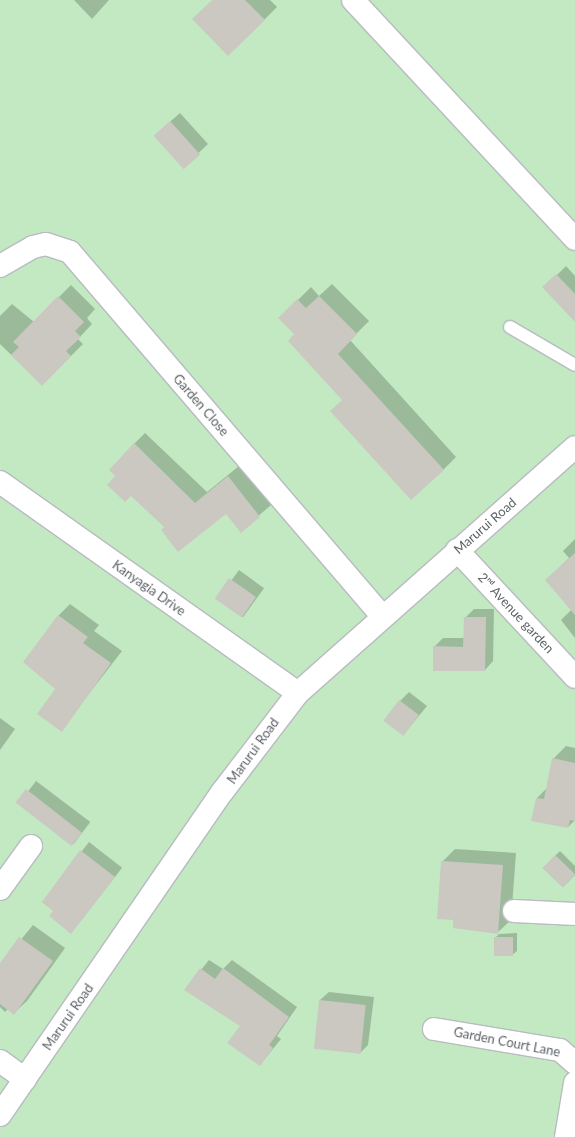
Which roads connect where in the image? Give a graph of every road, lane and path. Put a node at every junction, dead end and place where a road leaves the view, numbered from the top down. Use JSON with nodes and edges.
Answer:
{"nodes":[{"id":1,"x":353,"y":0,"type":"edge"},
{"id":2,"x":575,"y":240,"type":"edge"},
{"id":3,"x":0,"y":266,"type":"edge"},
{"id":4,"x":510,"y":327,"type":"dead end"},
{"id":5,"x":575,"y":365,"type":"edge"},
{"id":6,"x":575,"y":447,"type":"edge"},
{"id":7,"x":0,"y":482,"type":"edge"},
{"id":8,"x":457,"y":550,"type":"junction"},
{"id":9,"x":382,"y":616,"type":"junction"},
{"id":10,"x":575,"y":677,"type":"edge"},
{"id":11,"x":298,"y":693,"type":"junction"},
{"id":12,"x":30,"y":846,"type":"dead end"},
{"id":13,"x":0,"y":889,"type":"edge"},
{"id":14,"x":514,"y":911,"type":"dead end"},
{"id":15,"x":575,"y":914,"type":"edge"},
{"id":16,"x":434,"y":1029,"type":"dead end"},
{"id":17,"x":0,"y":1061,"type":"edge"},
{"id":18,"x":575,"y":1063,"type":"edge"},
{"id":19,"x":25,"y":1079,"type":"junction"},
{"id":20,"x":575,"y":1083,"type":"edge"},
{"id":21,"x":0,"y":1115,"type":"edge"},
{"id":22,"x":566,"y":1137,"type":"edge"}],
"edges":[{"from":1,"to":2,"type":"street"},
{"from":3,"to":9,"type":"street","name":"Garden Close"},
{"from":4,"to":5,"type":"lane"},
{"from":6,"to":8,"type":"street","name":"Marurui Road"},
{"from":7,"to":11,"type":"street","name":"Kanyagia Drive"},
{"from":8,"to":9,"type":"street","name":"Marurui Road"},
{"from":8,"to":10,"type":"street","name":"2ⁿᵈ Avenue garden"},
{"from":9,"to":11,"type":"street","name":"Marurui Road"},
{"from":11,"to":19,"type":"street","name":"Marurui Road"},
{"from":12,"to":13,"type":"street"},
{"from":14,"to":15,"type":"street"},
{"from":16,"to":18,"type":"street","name":"Garden Court Lane"},
{"from":17,"to":19,"type":"street"},
{"from":19,"to":21,"type":"street","name":"Marurui Road"},
{"from":20,"to":22,"type":"street"}]}
